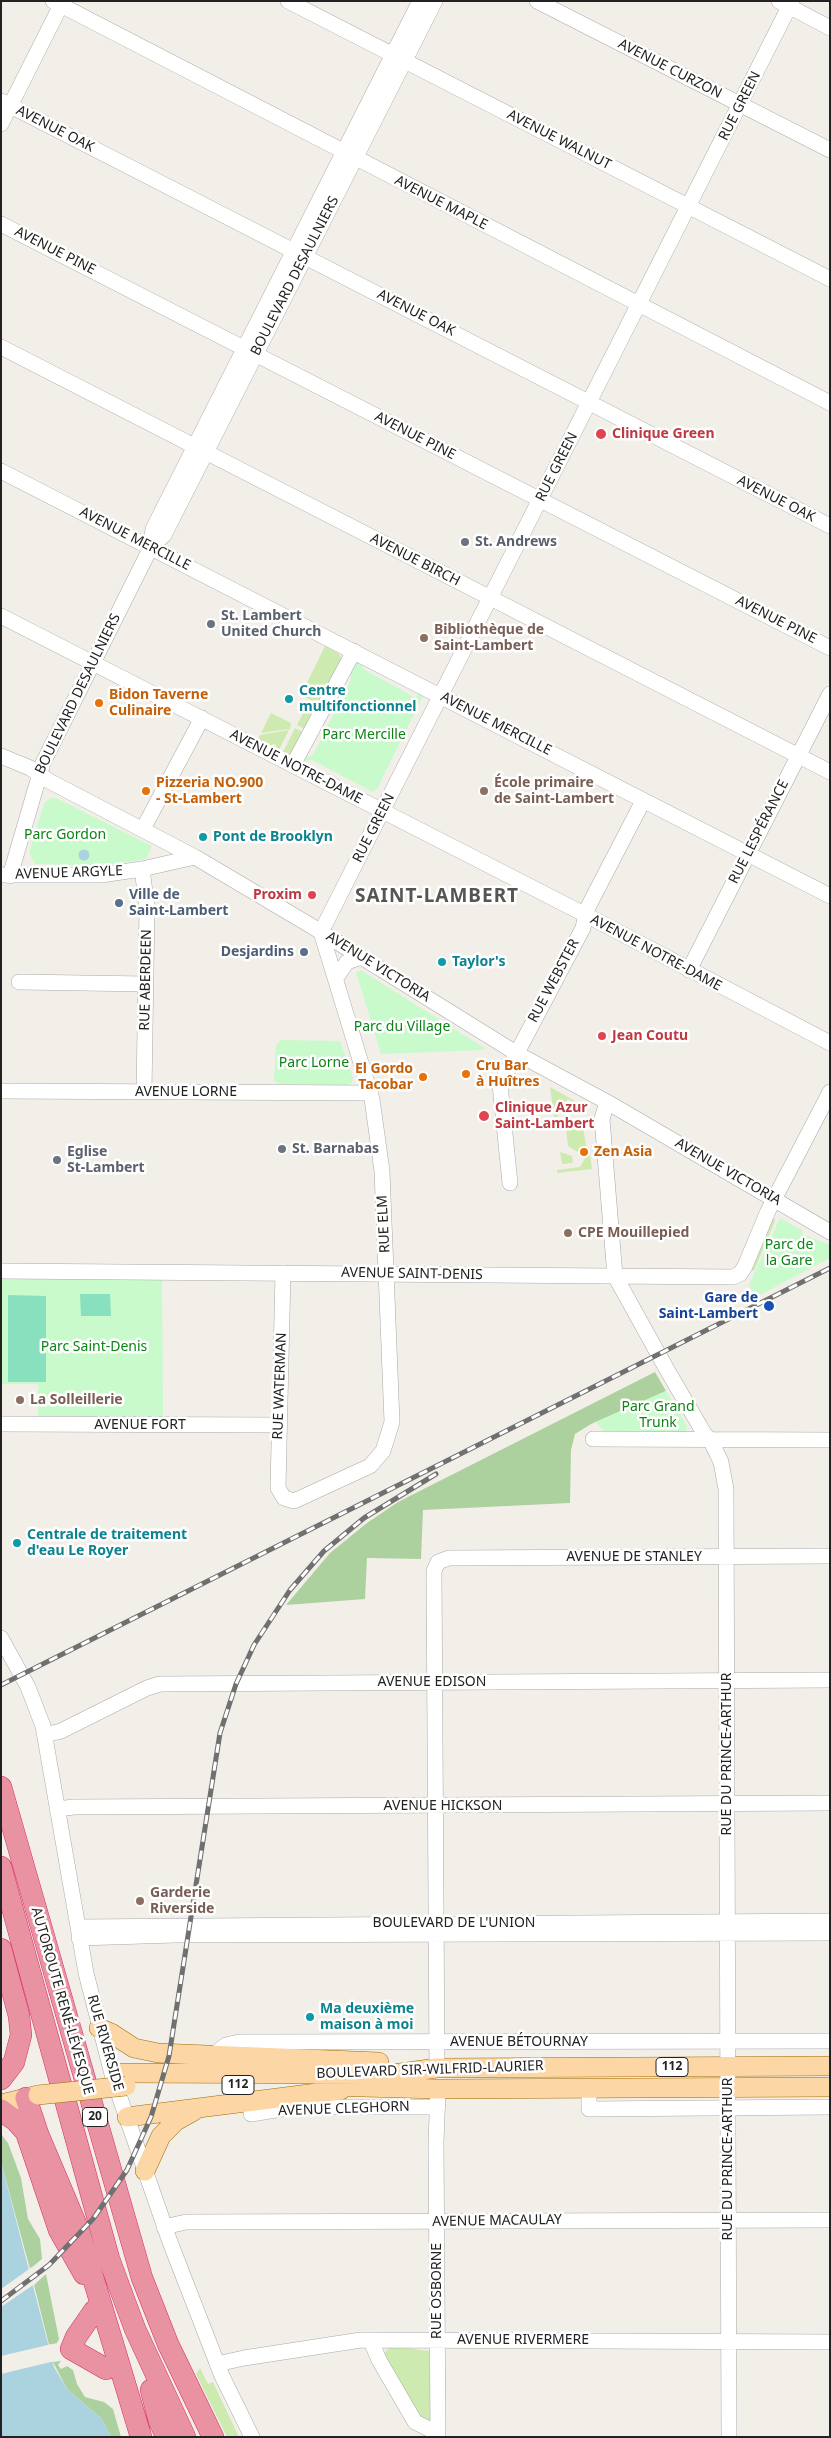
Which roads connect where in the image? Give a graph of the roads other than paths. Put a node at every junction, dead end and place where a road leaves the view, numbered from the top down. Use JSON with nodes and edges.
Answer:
{"nodes":[{"id":1,"x":288,"y":1,"type":"edge"},
{"id":2,"x":420,"y":1,"type":"edge"},
{"id":3,"x":434,"y":1,"type":"edge"},
{"id":4,"x":537,"y":1,"type":"edge"},
{"id":5,"x":59,"y":3,"type":"edge"},
{"id":6,"x":787,"y":3,"type":"edge"},
{"id":7,"x":830,"y":28,"type":"edge"},
{"id":8,"x":399,"y":58,"type":"junction"},
{"id":9,"x":6,"y":103,"type":"edge"},
{"id":10,"x":741,"y":105,"type":"junction"},
{"id":11,"x":1,"y":124,"type":"edge"},
{"id":12,"x":830,"y":150,"type":"edge"},
{"id":13,"x":350,"y":156,"type":"junction"},
{"id":14,"x":688,"y":206,"type":"junction"},
{"id":15,"x":1,"y":224,"type":"edge"},
{"id":16,"x":300,"y":254,"type":"junction"},
{"id":17,"x":830,"y":279,"type":"edge"},
{"id":18,"x":639,"y":305,"type":"junction"},
{"id":19,"x":1,"y":347,"type":"edge"},
{"id":20,"x":250,"y":351,"type":"junction"},
{"id":21,"x":589,"y":402,"type":"junction"},
{"id":22,"x":830,"y":403,"type":"edge"},
{"id":23,"x":201,"y":450,"type":"junction"},
{"id":24,"x":1,"y":471,"type":"edge"},
{"id":25,"x":540,"y":499,"type":"junction"},
{"id":26,"x":830,"y":526,"type":"edge"},
{"id":27,"x":151,"y":547,"type":"junction"},
{"id":28,"x":490,"y":598,"type":"junction"},
{"id":29,"x":1,"y":616,"type":"edge"},
{"id":30,"x":830,"y":648,"type":"edge"},
{"id":31,"x":354,"y":652,"type":"junction"},
{"id":32,"x":92,"y":662,"type":"junction"},
{"id":33,"x":830,"y":694,"type":"edge"},
{"id":34,"x":440,"y":696,"type":"junction"},
{"id":35,"x":202,"y":718,"type":"junction"},
{"id":36,"x":1,"y":756,"type":"edge"},
{"id":37,"x":798,"y":756,"type":"junction"},
{"id":38,"x":293,"y":766,"type":"junction"},
{"id":39,"x":830,"y":772,"type":"edge"},
{"id":40,"x":38,"y":775,"type":"junction"},
{"id":41,"x":643,"y":801,"type":"junction"},
{"id":42,"x":382,"y":811,"type":"junction"},
{"id":43,"x":143,"y":829,"type":"junction"},
{"id":44,"x":748,"y":854,"type":"junction"},
{"id":45,"x":195,"y":857,"type":"junction"},
{"id":46,"x":142,"y":869,"type":"junction"},
{"id":47,"x":6,"y":875,"type":"edge"},
{"id":48,"x":830,"y":896,"type":"edge"},
{"id":49,"x":586,"y":915,"type":"junction"},
{"id":50,"x":321,"y":932,"type":"junction"},
{"id":51,"x":362,"y":957,"type":"junction"},
{"id":52,"x":689,"y":970,"type":"junction"},
{"id":53,"x":336,"y":978,"type":"junction"},
{"id":54,"x":19,"y":982,"type":"dead end"},
{"id":55,"x":146,"y":984,"type":"junction"},
{"id":56,"x":830,"y":1044,"type":"edge"},
{"id":57,"x":516,"y":1053,"type":"junction"},
{"id":58,"x":1,"y":1091,"type":"edge"},
{"id":59,"x":144,"y":1092,"type":"junction"},
{"id":60,"x":830,"y":1092,"type":"edge"},
{"id":61,"x":371,"y":1093,"type":"junction"},
{"id":62,"x":608,"y":1102,"type":"junction"},
{"id":63,"x":510,"y":1183,"type":"dead end"},
{"id":64,"x":775,"y":1198,"type":"junction"},
{"id":65,"x":830,"y":1232,"type":"edge"},
{"id":66,"x":1,"y":1271,"type":"edge"},
{"id":67,"x":282,"y":1273,"type":"junction"},
{"id":68,"x":386,"y":1273,"type":"junction"},
{"id":69,"x":615,"y":1276,"type":"junction"},
{"id":70,"x":1,"y":1424,"type":"edge"},
{"id":71,"x":279,"y":1425,"type":"junction"},
{"id":72,"x":593,"y":1439,"type":"dead end"},
{"id":73,"x":710,"y":1439,"type":"junction"},
{"id":74,"x":830,"y":1440,"type":"edge"},
{"id":75,"x":284,"y":1498,"type":"joint"},
{"id":76,"x":726,"y":1556,"type":"junction"},
{"id":77,"x":830,"y":1556,"type":"edge"},
{"id":78,"x":1,"y":1638,"type":"edge"},
{"id":79,"x":830,"y":1680,"type":"edge"},
{"id":80,"x":435,"y":1681,"type":"junction"},
{"id":81,"x":726,"y":1681,"type":"junction"},
{"id":82,"x":45,"y":1735,"type":"junction"},
{"id":83,"x":1,"y":1788,"type":"edge"},
{"id":84,"x":830,"y":1803,"type":"edge"},
{"id":85,"x":727,"y":1804,"type":"junction"},
{"id":86,"x":436,"y":1806,"type":"junction"},
{"id":87,"x":57,"y":1809,"type":"junction"},
{"id":88,"x":1,"y":1867,"type":"edge"},
{"id":89,"x":830,"y":1921,"type":"edge"},
{"id":90,"x":727,"y":1928,"type":"junction"},
{"id":91,"x":437,"y":1929,"type":"junction"},
{"id":92,"x":78,"y":1932,"type":"junction"},
{"id":93,"x":830,"y":1933,"type":"edge"},
{"id":94,"x":1,"y":1949,"type":"edge"},
{"id":95,"x":99,"y":2028,"type":"junction"},
{"id":96,"x":830,"y":2041,"type":"edge"},
{"id":97,"x":437,"y":2042,"type":"junction"},
{"id":98,"x":728,"y":2042,"type":"junction"},
{"id":99,"x":212,"y":2056,"type":"junction"},
{"id":100,"x":364,"y":2062,"type":"junction"},
{"id":101,"x":728,"y":2066,"type":"junction"},
{"id":102,"x":830,"y":2066,"type":"edge"},
{"id":103,"x":437,"y":2068,"type":"junction"},
{"id":104,"x":478,"y":2068,"type":"junction"},
{"id":105,"x":289,"y":2072,"type":"junction"},
{"id":106,"x":1,"y":2079,"type":"edge"},
{"id":107,"x":124,"y":2079,"type":"junction"},
{"id":108,"x":729,"y":2087,"type":"junction"},
{"id":109,"x":830,"y":2087,"type":"edge"},
{"id":110,"x":353,"y":2088,"type":"junction"},
{"id":111,"x":589,"y":2088,"type":"junction"},
{"id":112,"x":1,"y":2091,"type":"edge"},
{"id":113,"x":33,"y":2092,"type":"junction"},
{"id":114,"x":438,"y":2098,"type":"junction"},
{"id":115,"x":1,"y":2104,"type":"edge"},
{"id":116,"x":830,"y":2107,"type":"edge"},
{"id":117,"x":200,"y":2108,"type":"junction"},
{"id":118,"x":729,"y":2108,"type":"junction"},
{"id":119,"x":1,"y":2110,"type":"edge"},
{"id":120,"x":251,"y":2114,"type":"dead end"},
{"id":121,"x":126,"y":2117,"type":"junction"},
{"id":122,"x":145,"y":2171,"type":"junction"},
{"id":123,"x":830,"y":2220,"type":"edge"},
{"id":124,"x":437,"y":2221,"type":"junction"},
{"id":125,"x":728,"y":2221,"type":"junction"},
{"id":126,"x":164,"y":2227,"type":"junction"},
{"id":127,"x":94,"y":2311,"type":"junction"},
{"id":128,"x":134,"y":2329,"type":"junction"},
{"id":129,"x":437,"y":2340,"type":"junction"},
{"id":130,"x":371,"y":2341,"type":"junction"},
{"id":131,"x":728,"y":2341,"type":"junction"},
{"id":132,"x":830,"y":2342,"type":"edge"},
{"id":133,"x":217,"y":2364,"type":"junction"},
{"id":134,"x":106,"y":2369,"type":"junction"},
{"id":135,"x":438,"y":2435,"type":"edge"},
{"id":136,"x":126,"y":2437,"type":"edge"},
{"id":137,"x":140,"y":2437,"type":"edge"},
{"id":138,"x":167,"y":2437,"type":"edge"},
{"id":139,"x":185,"y":2437,"type":"edge"},
{"id":140,"x":213,"y":2437,"type":"edge"},
{"id":141,"x":252,"y":2437,"type":"edge"},
{"id":142,"x":729,"y":2437,"type":"edge"}],
"edges":[{"from":1,"to":8,"type":"street","name":"AVENUE WALNUT"},
{"from":2,"to":8,"type":"street","name":"BOULEVARD DESAULNIERS"},
{"from":3,"to":8,"type":"street","name":"BOULEVARD DESAULNIERS"},
{"from":4,"to":10,"type":"street","name":"AVENUE CURZON"},
{"from":5,"to":9,"type":"street"},
{"from":5,"to":13,"type":"street","name":"AVENUE MAPLE"},
{"from":6,"to":7,"type":"street"},
{"from":6,"to":10,"type":"street","name":"RUE GREEN"},
{"from":8,"to":13,"type":"street","name":"BOULEVARD DESAULNIERS"},
{"from":8,"to":14,"type":"street","name":"AVENUE WALNUT"},
{"from":9,"to":11,"type":"street"},
{"from":9,"to":16,"type":"street","name":"AVENUE OAK"},
{"from":10,"to":12,"type":"street","name":"AVENUE CURZON"},
{"from":10,"to":14,"type":"street","name":"RUE GREEN"},
{"from":13,"to":16,"type":"street","name":"BOULEVARD DESAULNIERS"},
{"from":13,"to":18,"type":"street","name":"AVENUE MAPLE"},
{"from":14,"to":17,"type":"street","name":"AVENUE WALNUT"},
{"from":14,"to":18,"type":"street","name":"RUE GREEN"},
{"from":15,"to":20,"type":"street","name":"AVENUE PINE"},
{"from":16,"to":20,"type":"street","name":"BOULEVARD DESAULNIERS"},
{"from":16,"to":21,"type":"street","name":"AVENUE OAK"},
{"from":18,"to":21,"type":"street","name":"RUE GREEN"},
{"from":18,"to":22,"type":"street","name":"AVENUE MAPLE"},
{"from":19,"to":23,"type":"street","name":"AVENUE BIRCH"},
{"from":20,"to":23,"type":"street","name":"BOULEVARD DESAULNIERS"},
{"from":20,"to":25,"type":"street","name":"AVENUE PINE"},
{"from":21,"to":25,"type":"street","name":"RUE GREEN"},
{"from":21,"to":26,"type":"street","name":"AVENUE OAK"},
{"from":23,"to":27,"type":"street","name":"BOULEVARD DESAULNIERS"},
{"from":23,"to":28,"type":"street","name":"AVENUE BIRCH"},
{"from":24,"to":27,"type":"street","name":"AVENUE MERCILLE"},
{"from":25,"to":28,"type":"street","name":"RUE GREEN"},
{"from":25,"to":30,"type":"street","name":"AVENUE PINE"},
{"from":27,"to":31,"type":"street","name":"AVENUE MERCILLE"},
{"from":27,"to":32,"type":"street","name":"BOULEVARD DESAULNIERS"},
{"from":28,"to":34,"type":"street","name":"RUE GREEN"},
{"from":28,"to":37,"type":"street","name":"AVENUE BIRCH"},
{"from":29,"to":32,"type":"street","name":"AVENUE NOTRE-DAME"},
{"from":31,"to":34,"type":"street","name":"AVENUE MERCILLE"},
{"from":31,"to":38,"type":"street"},
{"from":32,"to":35,"type":"street","name":"AVENUE NOTRE-DAME"},
{"from":32,"to":40,"type":"street","name":"BOULEVARD DESAULNIERS"},
{"from":33,"to":37,"type":"street","name":"RUE LESPÉRANCE"},
{"from":34,"to":41,"type":"street","name":"AVENUE MERCILLE"},
{"from":34,"to":42,"type":"street","name":"RUE GREEN"},
{"from":35,"to":38,"type":"street","name":"AVENUE NOTRE-DAME"},
{"from":35,"to":43,"type":"street"},
{"from":36,"to":40,"type":"street","name":"AVENUE VICTORIA"},
{"from":37,"to":39,"type":"street","name":"AVENUE BIRCH"},
{"from":37,"to":44,"type":"street","name":"RUE LESPÉRANCE"},
{"from":38,"to":42,"type":"street","name":"AVENUE NOTRE-DAME"},
{"from":40,"to":43,"type":"street","name":"AVENUE VICTORIA"},
{"from":40,"to":47,"type":"street","name":"BOULEVARD DESAULNIERS"},
{"from":41,"to":44,"type":"street","name":"AVENUE MERCILLE"},
{"from":41,"to":49,"type":"street","name":"RUE WEBSTER"},
{"from":42,"to":49,"type":"street","name":"AVENUE NOTRE-DAME"},
{"from":42,"to":50,"type":"street","name":"RUE GREEN"},
{"from":43,"to":45,"type":"street","name":"AVENUE VICTORIA"},
{"from":44,"to":48,"type":"street","name":"AVENUE MERCILLE"},
{"from":44,"to":52,"type":"street","name":"RUE LESPÉRANCE"},
{"from":45,"to":46,"type":"street","name":"AVENUE ARGYLE"},
{"from":45,"to":50,"type":"street","name":"AVENUE VICTORIA"},
{"from":46,"to":47,"type":"street","name":"AVENUE ARGYLE"},
{"from":46,"to":55,"type":"street","name":"RUE ABERDEEN"},
{"from":49,"to":52,"type":"street","name":"AVENUE NOTRE-DAME"},
{"from":49,"to":57,"type":"street","name":"RUE WEBSTER"},
{"from":50,"to":51,"type":"street","name":"AVENUE VICTORIA"},
{"from":50,"to":53,"type":"street","name":"RUE ELM"},
{"from":51,"to":53,"type":"street"},
{"from":51,"to":57,"type":"street","name":"AVENUE VICTORIA"},
{"from":52,"to":56,"type":"street","name":"AVENUE NOTRE-DAME"},
{"from":53,"to":61,"type":"street","name":"RUE ELM"},
{"from":54,"to":55,"type":"street"},
{"from":55,"to":59,"type":"street","name":"RUE ABERDEEN"},
{"from":57,"to":62,"type":"street","name":"AVENUE VICTORIA"},
{"from":57,"to":63,"type":"street","name":"RUE WEBSTER"},
{"from":58,"to":59,"type":"street","name":"AVENUE LORNE"},
{"from":59,"to":61,"type":"street","name":"AVENUE LORNE"},
{"from":60,"to":64,"type":"street"},
{"from":61,"to":68,"type":"street","name":"RUE ELM"},
{"from":62,"to":64,"type":"street","name":"AVENUE VICTORIA"},
{"from":62,"to":69,"type":"street","name":"RUE DU PRINCE-ARTHUR"},
{"from":64,"to":65,"type":"street","name":"AVENUE VICTORIA"},
{"from":64,"to":69,"type":"street","name":"AVENUE SAINT-DENIS"},
{"from":66,"to":67,"type":"street","name":"AVENUE SAINT-DENIS"},
{"from":67,"to":68,"type":"street","name":"AVENUE SAINT-DENIS"},
{"from":67,"to":71,"type":"street","name":"RUE WATERMAN"},
{"from":68,"to":69,"type":"street","name":"AVENUE SAINT-DENIS"},
{"from":68,"to":75,"type":"street","name":"RUE ELM"},
{"from":69,"to":73,"type":"street","name":"RUE DU PRINCE-ARTHUR"},
{"from":70,"to":71,"type":"street","name":"AVENUE FORT"},
{"from":71,"to":75,"type":"street","name":"RUE WATERMAN"},
{"from":72,"to":73,"type":"street"},
{"from":73,"to":74,"type":"street"},
{"from":73,"to":76,"type":"street","name":"RUE DU PRINCE-ARTHUR"},
{"from":76,"to":77,"type":"street","name":"AVENUE DE STANLEY"},
{"from":76,"to":80,"type":"street","name":"AVENUE DE STANLEY"},
{"from":76,"to":81,"type":"street","name":"RUE DU PRINCE-ARTHUR"},
{"from":78,"to":82,"type":"street","name":"RUE RIVERSIDE"},
{"from":79,"to":81,"type":"street","name":"AVENUE EDISON"},
{"from":80,"to":81,"type":"street","name":"AVENUE EDISON"},
{"from":80,"to":82,"type":"street","name":"AVENUE EDISON"},
{"from":80,"to":86,"type":"street"},
{"from":81,"to":85,"type":"street","name":"RUE DU PRINCE-ARTHUR"},
{"from":82,"to":87,"type":"street","name":"RUE RIVERSIDE"},
{"from":83,"to":140,"type":"highway","name":"AUTOROUTE RENÉ-LÉVESQUE","number":"20"},
{"from":84,"to":85,"type":"street","name":"AVENUE HICKSON"},
{"from":85,"to":86,"type":"street","name":"AVENUE HICKSON"},
{"from":85,"to":90,"type":"street","name":"RUE DU PRINCE-ARTHUR"},
{"from":86,"to":87,"type":"street","name":"AVENUE HICKSON"},
{"from":86,"to":91,"type":"street"},
{"from":87,"to":92,"type":"street","name":"RUE RIVERSIDE"},
{"from":88,"to":128,"type":"highway","name":"AUTOROUTE RENÉ-LÉVESQUE","number":"20"},
{"from":89,"to":90,"type":"street","name":"BOULEVARD DE L'UNION"},
{"from":90,"to":91,"type":"street","name":"BOULEVARD DE L'UNION"},
{"from":90,"to":93,"type":"street","name":"BOULEVARD DE L'UNION"},
{"from":90,"to":98,"type":"street","name":"RUE DU PRINCE-ARTHUR"},
{"from":91,"to":92,"type":"street","name":"BOULEVARD DE L'UNION"},
{"from":91,"to":97,"type":"street"},
{"from":92,"to":95,"type":"street","name":"RUE RIVERSIDE"},
{"from":94,"to":106,"type":"highway"},
{"from":95,"to":99,"type":"main road"},
{"from":95,"to":121,"type":"street","name":"RUE RIVERSIDE"},
{"from":96,"to":98,"type":"street","name":"AVENUE BÉTOURNAY"},
{"from":97,"to":98,"type":"street","name":"AVENUE BÉTOURNAY"},
{"from":97,"to":99,"type":"street","name":"AVENUE BÉTOURNAY"},
{"from":97,"to":103,"type":"street"},
{"from":98,"to":101,"type":"street","name":"RUE DU PRINCE-ARTHUR"},
{"from":99,"to":100,"type":"main road"},
{"from":100,"to":103,"type":"main road"},
{"from":100,"to":105,"type":"main road"},
{"from":101,"to":102,"type":"main road","name":"BOULEVARD SIR-WILFRID-LAURIER","number":"112"},
{"from":101,"to":104,"type":"main road","name":"BOULEVARD SIR-WILFRID-LAURIER","number":"112"},
{"from":101,"to":108,"type":"street","name":"RUE DU PRINCE-ARTHUR"},
{"from":103,"to":104,"type":"main road","name":"BOULEVARD SIR-WILFRID-LAURIER","number":"112"},
{"from":103,"to":105,"type":"main road","name":"BOULEVARD SIR-WILFRID-LAURIER","number":"112"},
{"from":104,"to":114,"type":"main road"},
{"from":105,"to":107,"type":"main road","name":"BOULEVARD SIR-WILFRID-LAURIER","number":"112"},
{"from":107,"to":110,"type":"main road","name":"BOULEVARD SIR-WILFRID-LAURIER","number":"112"},
{"from":107,"to":113,"type":"main road","name":"BOULEVARD SIR-WILFRID-LAURIER","number":"112","bridge":true},
{"from":108,"to":109,"type":"main road","name":"BOULEVARD SIR-WILFRID-LAURIER","number":"112"},
{"from":108,"to":111,"type":"main road","name":"BOULEVARD SIR-WILFRID-LAURIER","number":"112"},
{"from":108,"to":118,"type":"street","name":"RUE DU PRINCE-ARTHUR"},
{"from":110,"to":114,"type":"main road","name":"BOULEVARD SIR-WILFRID-LAURIER","number":"112"},
{"from":110,"to":117,"type":"main road"},
{"from":111,"to":114,"type":"main road","name":"BOULEVARD SIR-WILFRID-LAURIER","number":"112"},
{"from":111,"to":118,"type":"street"},
{"from":112,"to":113,"type":"main road","name":"BOULEVARD SIR-WILFRID-LAURIER","number":"112"},
{"from":113,"to":115,"type":"main road","name":"BOULEVARD SIR-WILFRID-LAURIER","number":"112"},
{"from":113,"to":137,"type":"highway"},
{"from":114,"to":120,"type":"street","name":"AVENUE CLEGHORN"},
{"from":114,"to":124,"type":"street","name":"RUE OSBORNE"},
{"from":116,"to":118,"type":"street"},
{"from":117,"to":121,"type":"main road"},
{"from":117,"to":122,"type":"main road"},
{"from":118,"to":125,"type":"street","name":"RUE DU PRINCE-ARTHUR"},
{"from":119,"to":127,"type":"highway"},
{"from":121,"to":122,"type":"street","name":"RUE RIVERSIDE"},
{"from":122,"to":126,"type":"street","name":"RUE RIVERSIDE"},
{"from":123,"to":125,"type":"street","name":"AVENUE MACAULAY"},
{"from":124,"to":125,"type":"street","name":"AVENUE MACAULAY"},
{"from":124,"to":126,"type":"street","name":"AVENUE MACAULAY"},
{"from":124,"to":129,"type":"street","name":"RUE OSBORNE"},
{"from":125,"to":131,"type":"street","name":"RUE DU PRINCE-ARTHUR"},
{"from":126,"to":133,"type":"street","name":"RUE RIVERSIDE"},
{"from":127,"to":134,"type":"highway"},
{"from":127,"to":134,"type":"highway"},
{"from":128,"to":138,"type":"highway"},
{"from":128,"to":139,"type":"highway","name":"AUTOROUTE RENÉ-LÉVESQUE","number":"20"},
{"from":129,"to":130,"type":"street","name":"AVENUE RIVERMERE"},
{"from":129,"to":131,"type":"street","name":"AVENUE RIVERMERE"},
{"from":129,"to":135,"type":"street","name":"RUE OSBORNE"},
{"from":130,"to":133,"type":"street","name":"AVENUE RIVERMERE"},
{"from":130,"to":135,"type":"street","name":"RUE OSBORNE"},
{"from":131,"to":132,"type":"street","name":"AVENUE RIVERMERE"},
{"from":131,"to":142,"type":"street","name":"RUE DU PRINCE-ARTHUR"},
{"from":133,"to":141,"type":"street","name":"RUE RIVERSIDE"},
{"from":134,"to":136,"type":"highway"}]}
